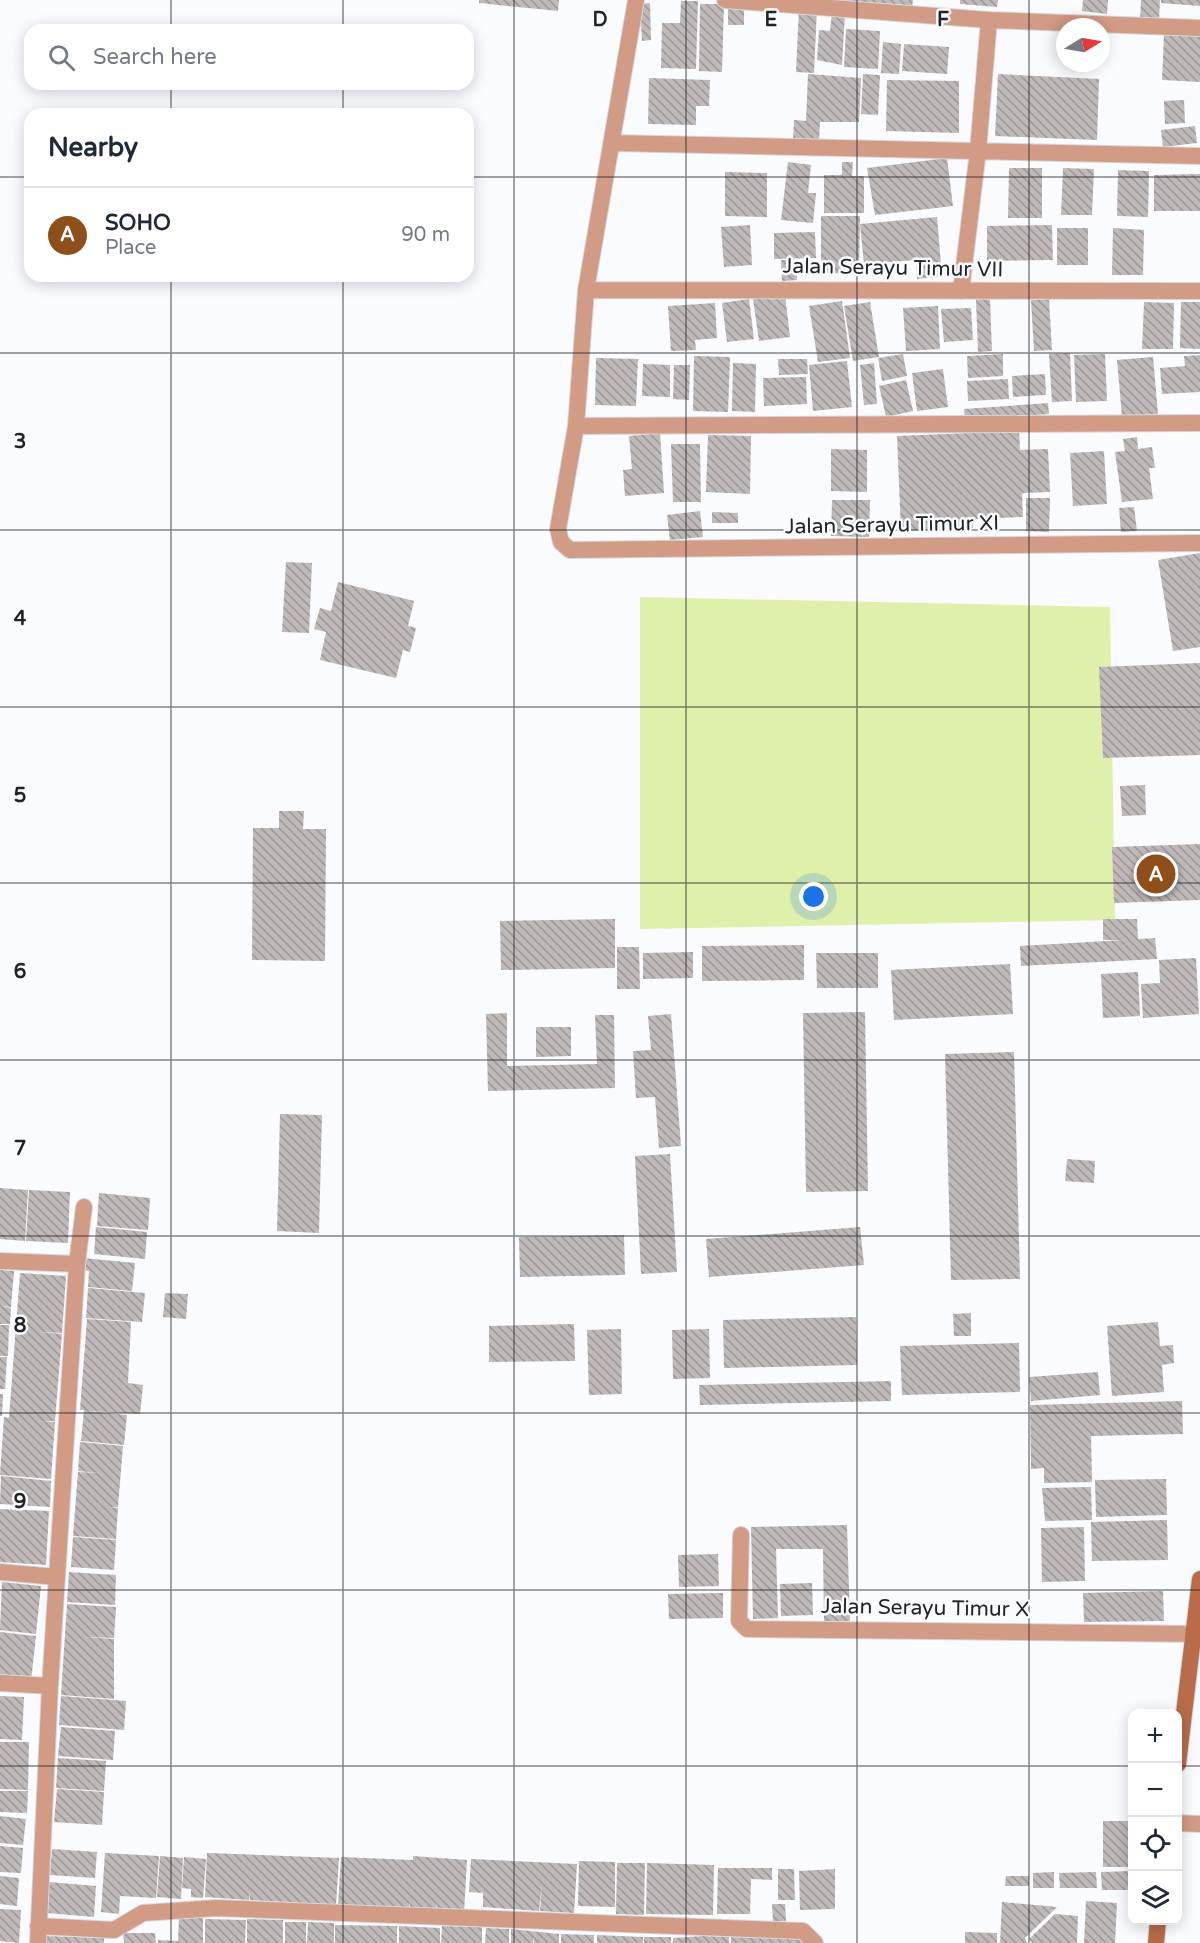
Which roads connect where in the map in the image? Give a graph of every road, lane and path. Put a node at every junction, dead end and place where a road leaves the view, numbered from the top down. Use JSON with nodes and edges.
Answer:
{"nodes":[{"id":1,"x":636,"y":0,"type":"edge"},
{"id":2,"x":725,"y":0,"type":"edge"},
{"id":3,"x":989,"y":20,"type":"junction"},
{"id":4,"x":1200,"y":28,"type":"edge"},
{"id":5,"x":612,"y":143,"type":"junction"},
{"id":6,"x":978,"y":151,"type":"junction"},
{"id":7,"x":1200,"y":156,"type":"edge"},
{"id":8,"x":586,"y":290,"type":"junction"},
{"id":9,"x":960,"y":291,"type":"junction"},
{"id":10,"x":1200,"y":291,"type":"edge"},
{"id":11,"x":1200,"y":423,"type":"edge"},
{"id":12,"x":576,"y":426,"type":"junction"},
{"id":13,"x":1200,"y":543,"type":"edge"},
{"id":14,"x":84,"y":1207,"type":"dead end"},
{"id":15,"x":0,"y":1261,"type":"edge"},
{"id":16,"x":77,"y":1264,"type":"junction"},
{"id":17,"x":741,"y":1535,"type":"dead end"},
{"id":18,"x":0,"y":1572,"type":"edge"},
{"id":19,"x":57,"y":1577,"type":"junction"},
{"id":20,"x":1200,"y":1580,"type":"edge"},
{"id":21,"x":1197,"y":1634,"type":"edge"},
{"id":22,"x":0,"y":1683,"type":"edge"},
{"id":23,"x":50,"y":1686,"type":"junction"},
{"id":24,"x":1178,"y":1763,"type":"edge"},
{"id":25,"x":1182,"y":1824,"type":"edge"},
{"id":26,"x":1200,"y":1824,"type":"edge"},
{"id":27,"x":1158,"y":1925,"type":"edge"},
{"id":28,"x":38,"y":1935,"type":"edge"},
{"id":29,"x":114,"y":1937,"type":"edge"},
{"id":30,"x":816,"y":1943,"type":"edge"},
{"id":31,"x":1156,"y":1943,"type":"edge"}],
"edges":[{"from":1,"to":5,"type":"street"},
{"from":2,"to":3,"type":"street"},
{"from":3,"to":4,"type":"street"},
{"from":3,"to":6,"type":"street"},
{"from":5,"to":6,"type":"street"},
{"from":5,"to":8,"type":"street"},
{"from":6,"to":7,"type":"street"},
{"from":6,"to":9,"type":"street"},
{"from":8,"to":9,"type":"street","name":"Jalan Serayu Timur VII"},
{"from":8,"to":12,"type":"street"},
{"from":9,"to":10,"type":"street","name":"Jalan Serayu Timur VII"},
{"from":11,"to":12,"type":"street"},
{"from":12,"to":13,"type":"street","name":"Jalan Serayu Timur XI"},
{"from":14,"to":16,"type":"street"},
{"from":15,"to":16,"type":"street"},
{"from":16,"to":19,"type":"street"},
{"from":17,"to":21,"type":"street","name":"Jalan Serayu Timur X"},
{"from":18,"to":19,"type":"street"},
{"from":19,"to":23,"type":"street"},
{"from":20,"to":21,"type":"main road"},
{"from":21,"to":24,"type":"main road"},
{"from":22,"to":23,"type":"street"},
{"from":23,"to":28,"type":"street"},
{"from":25,"to":26,"type":"street"},
{"from":27,"to":31,"type":"main road"},
{"from":28,"to":29,"type":"street"},
{"from":29,"to":30,"type":"street"}]}
